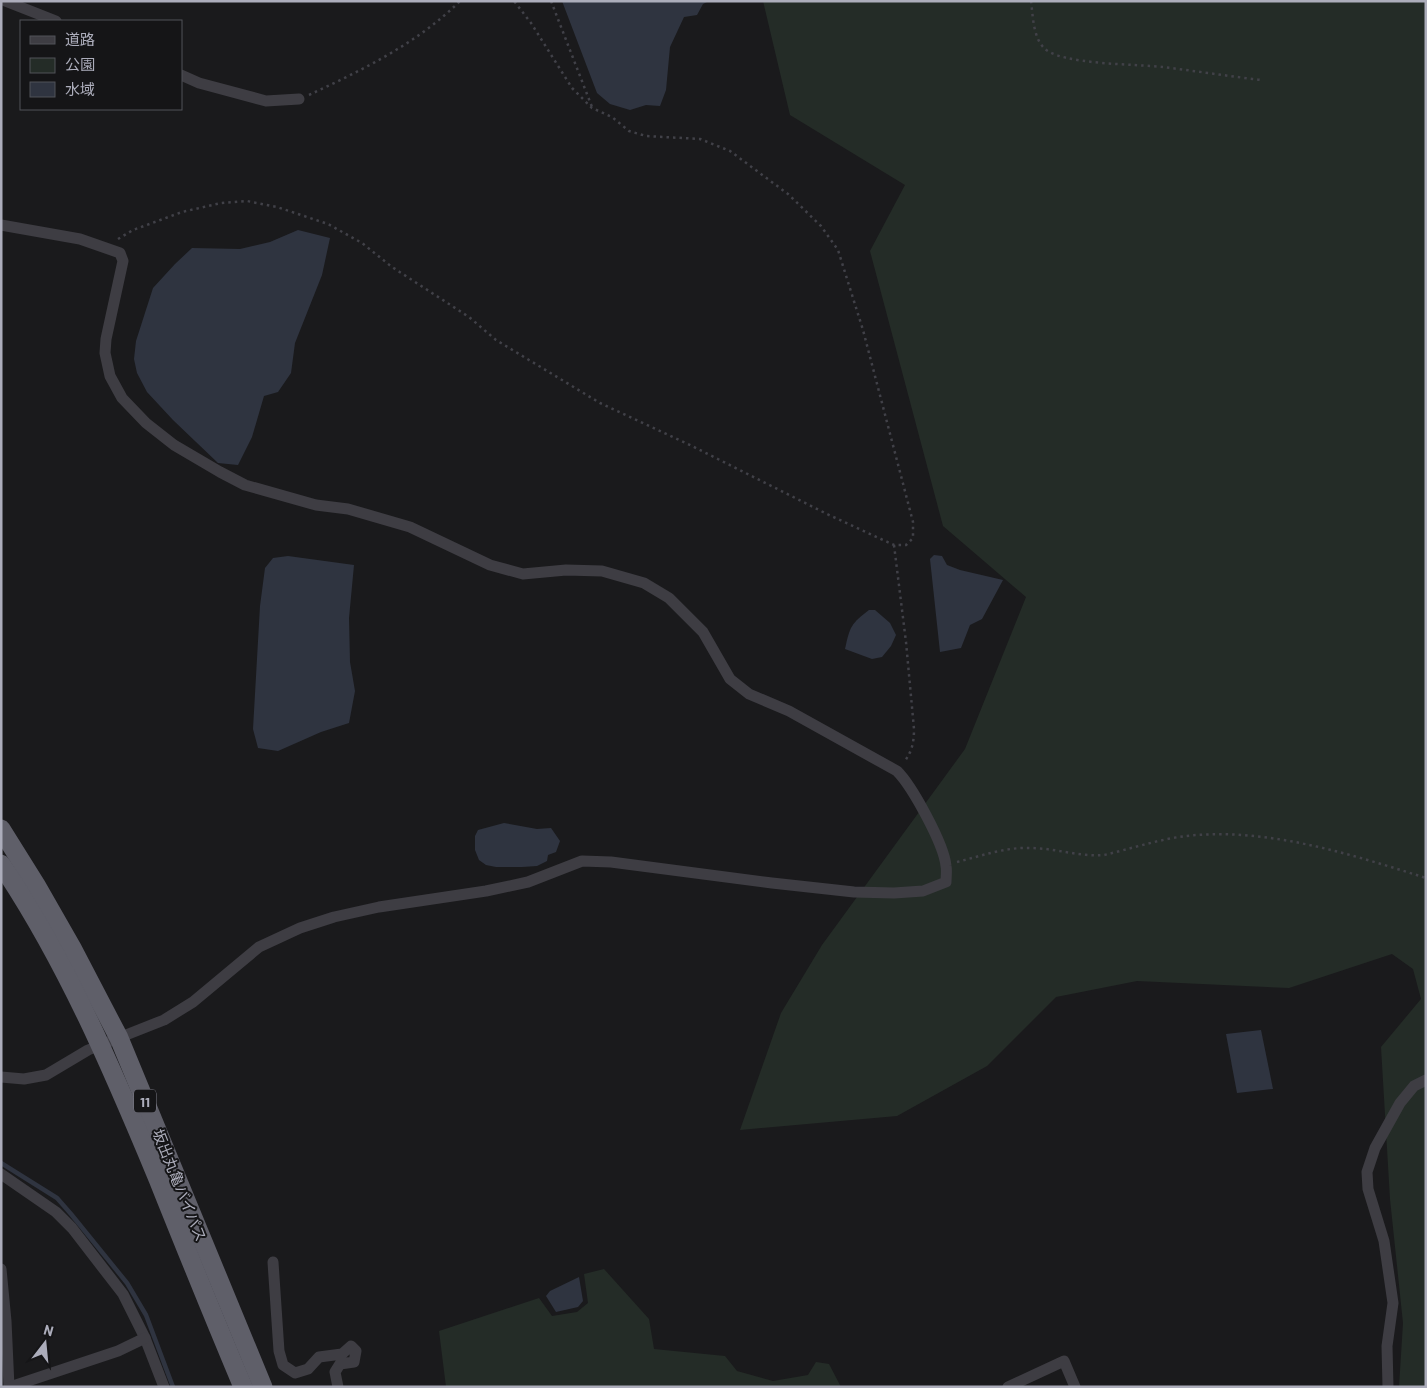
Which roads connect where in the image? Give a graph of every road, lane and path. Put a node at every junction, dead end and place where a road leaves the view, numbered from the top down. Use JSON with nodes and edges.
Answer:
{"nodes":[{"id":1,"x":5,"y":1,"type":"edge"},
{"id":2,"x":460,"y":1,"type":"edge"},
{"id":3,"x":514,"y":1,"type":"edge"},
{"id":4,"x":551,"y":1,"type":"edge"},
{"id":5,"x":1031,"y":1,"type":"edge"},
{"id":6,"x":53,"y":20,"type":"edge"},
{"id":7,"x":182,"y":75,"type":"edge"},
{"id":8,"x":1261,"y":80,"type":"dead end"},
{"id":9,"x":299,"y":99,"type":"joint"},
{"id":10,"x":592,"y":108,"type":"junction"},
{"id":11,"x":1,"y":226,"type":"edge"},
{"id":12,"x":104,"y":247,"type":"junction"},
{"id":13,"x":894,"y":545,"type":"junction"},
{"id":14,"x":897,"y":771,"type":"junction"},
{"id":15,"x":1,"y":829,"type":"edge"},
{"id":16,"x":1,"y":864,"type":"edge"},
{"id":17,"x":946,"y":865,"type":"junction"},
{"id":18,"x":1426,"y":878,"type":"edge"},
{"id":19,"x":119,"y":1038,"type":"junction"},
{"id":20,"x":101,"y":1045,"type":"junction"},
{"id":21,"x":1,"y":1078,"type":"edge"},
{"id":22,"x":1426,"y":1080,"type":"edge"},
{"id":23,"x":1,"y":1174,"type":"edge"},
{"id":24,"x":273,"y":1262,"type":"dead end"},
{"id":25,"x":1,"y":1269,"type":"edge"},
{"id":26,"x":145,"y":1338,"type":"junction"},
{"id":27,"x":10,"y":1387,"type":"edge"},
{"id":28,"x":164,"y":1387,"type":"edge"},
{"id":29,"x":242,"y":1387,"type":"edge"},
{"id":30,"x":263,"y":1387,"type":"edge"},
{"id":31,"x":338,"y":1387,"type":"edge"},
{"id":32,"x":1008,"y":1387,"type":"edge"},
{"id":33,"x":1075,"y":1387,"type":"edge"},
{"id":34,"x":1388,"y":1387,"type":"edge"}],
"edges":[{"from":1,"to":6,"type":"street"},
{"from":2,"to":9,"type":"path"},
{"from":3,"to":10,"type":"path"},
{"from":4,"to":10,"type":"path"},
{"from":5,"to":8,"type":"path"},
{"from":7,"to":9,"type":"street"},
{"from":10,"to":13,"type":"path"},
{"from":11,"to":12,"type":"street"},
{"from":12,"to":13,"type":"path"},
{"from":12,"to":14,"type":"street"},
{"from":13,"to":14,"type":"path"},
{"from":14,"to":17,"type":"street"},
{"from":15,"to":19,"type":"highway","name":"坂出丸亀バイパス","number":"11"},
{"from":16,"to":20,"type":"highway","name":"坂出丸亀バイパス","number":"11"},
{"from":17,"to":18,"type":"path"},
{"from":17,"to":19,"type":"street"},
{"from":19,"to":20,"type":"street"},
{"from":19,"to":30,"type":"highway","name":"坂出丸亀バイパス","number":"11"},
{"from":20,"to":21,"type":"street"},
{"from":20,"to":29,"type":"highway","name":"坂出丸亀バイパス","number":"11"},
{"from":22,"to":34,"type":"street"},
{"from":23,"to":26,"type":"street"},
{"from":24,"to":31,"type":"street"},
{"from":25,"to":27,"type":"street"},
{"from":26,"to":27,"type":"street"},
{"from":26,"to":28,"type":"street"},
{"from":32,"to":33,"type":"street"}]}
